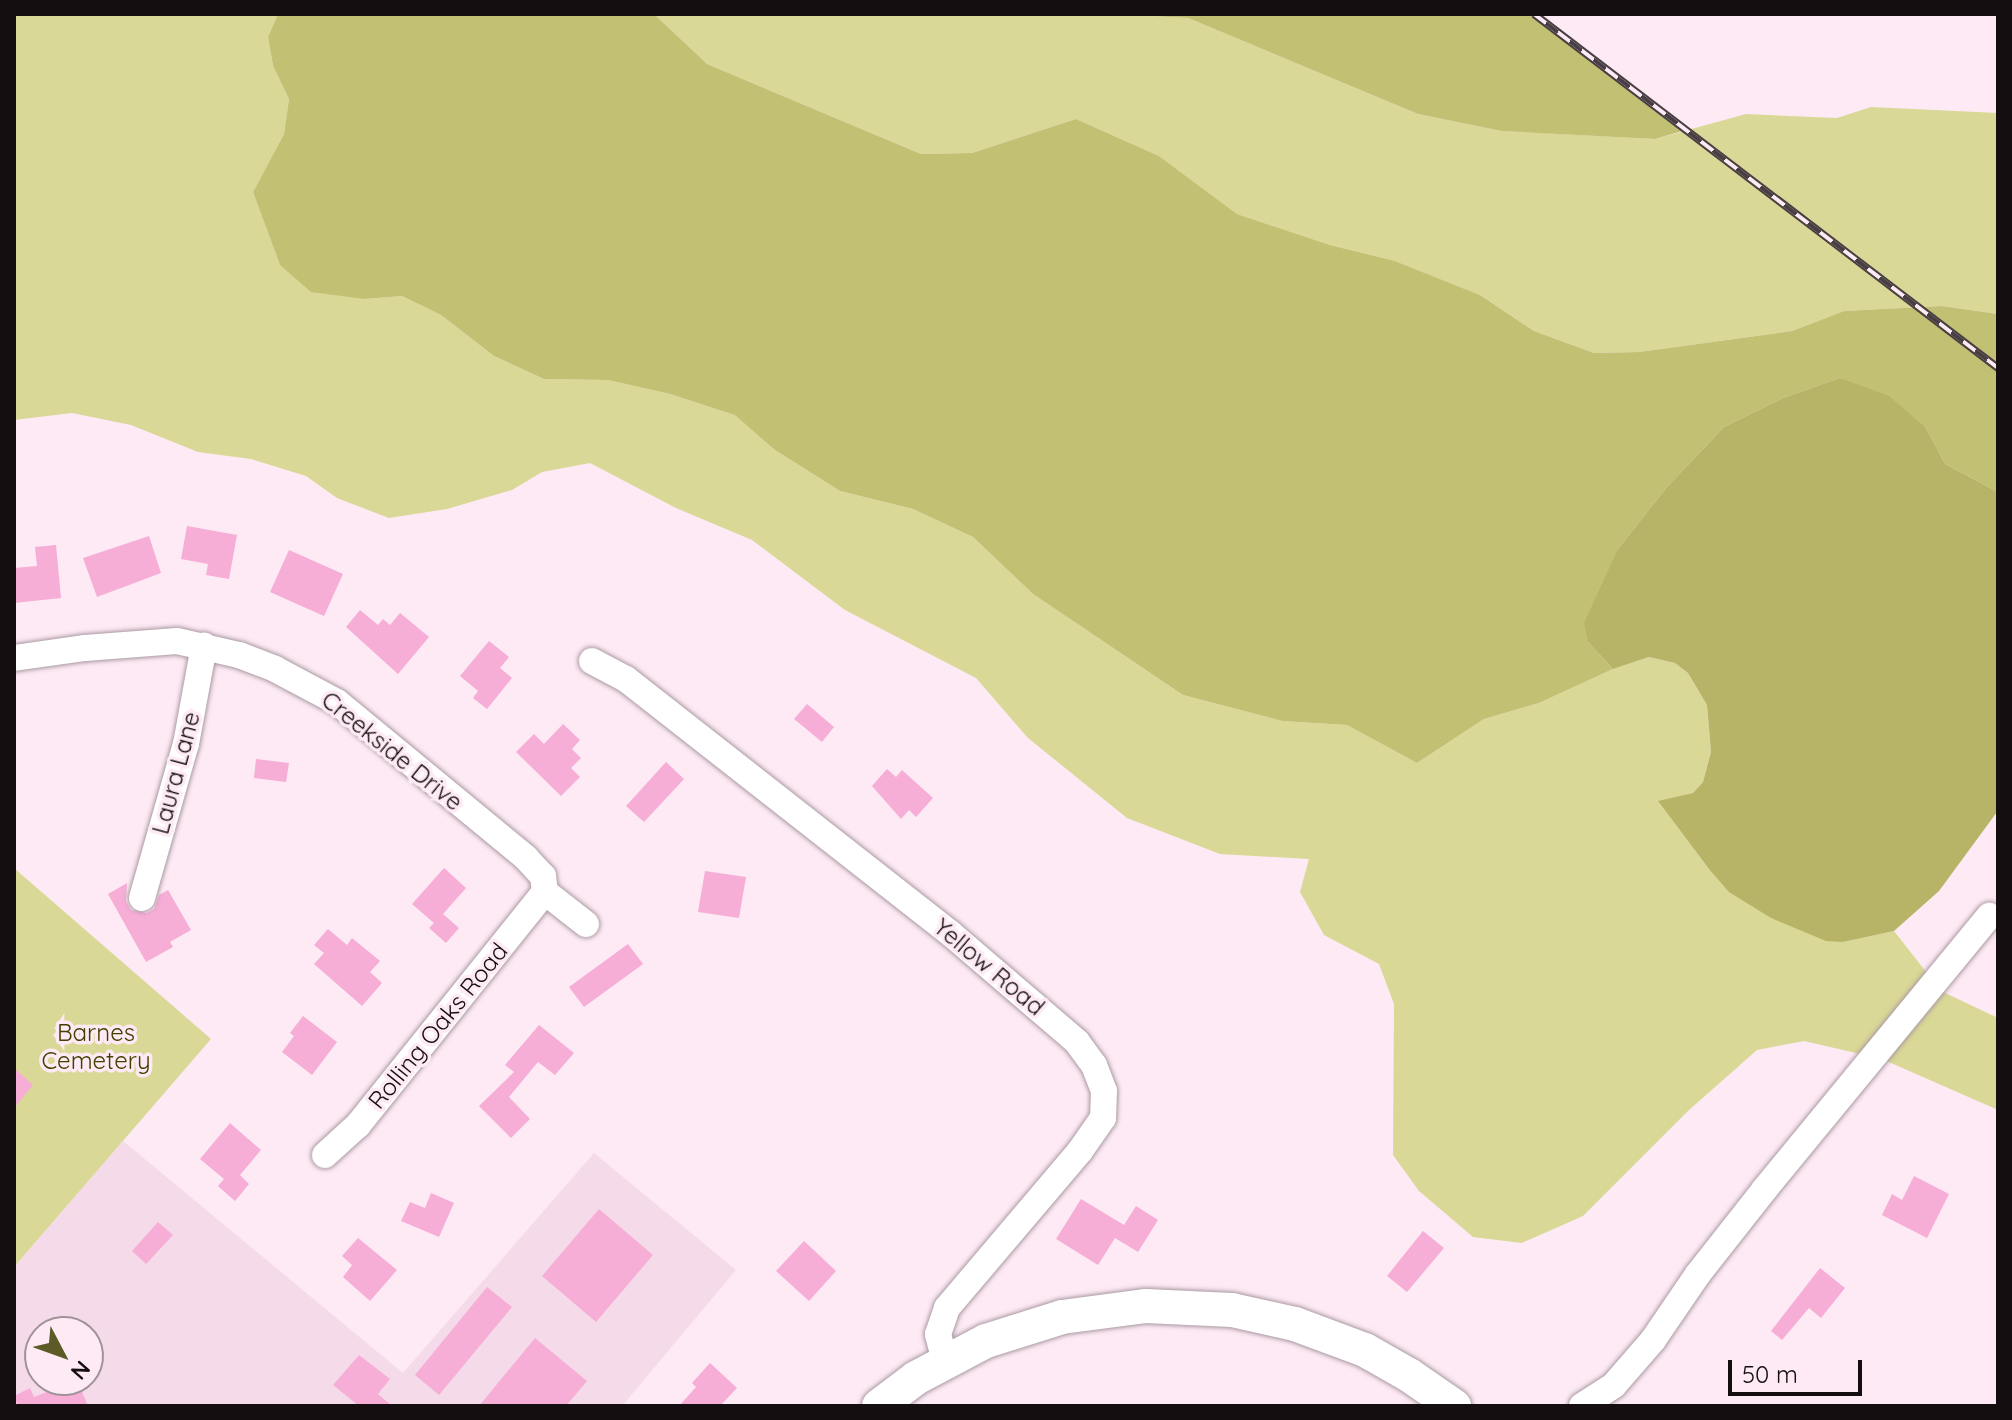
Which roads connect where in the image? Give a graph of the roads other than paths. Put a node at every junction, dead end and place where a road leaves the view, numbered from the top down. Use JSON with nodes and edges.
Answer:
{"nodes":[{"id":1,"x":204,"y":646,"type":"junction"},
{"id":2,"x":14,"y":658,"type":"edge"},
{"id":3,"x":592,"y":661,"type":"dead end"},
{"id":4,"x":545,"y":892,"type":"junction"},
{"id":5,"x":142,"y":898,"type":"dead end"},
{"id":6,"x":1989,"y":916,"type":"dead end"},
{"id":7,"x":586,"y":924,"type":"dead end"},
{"id":8,"x":325,"y":1155,"type":"dead end"},
{"id":9,"x":945,"y":1362,"type":"junction"},
{"id":10,"x":879,"y":1406,"type":"edge"},
{"id":11,"x":1454,"y":1406,"type":"edge"},
{"id":12,"x":1582,"y":1406,"type":"edge"}],
"edges":[{"from":1,"to":2,"type":"street","name":"Creekside Drive"},
{"from":1,"to":4,"type":"street","name":"Creekside Drive"},
{"from":1,"to":5,"type":"street","name":"Laura Lane"},
{"from":3,"to":9,"type":"street","name":"Yellow Road"},
{"from":4,"to":7,"type":"street","name":"Creekside Drive"},
{"from":4,"to":8,"type":"street","name":"Rolling Oaks Road"},
{"from":6,"to":12,"type":"street"},
{"from":9,"to":10,"type":"main road"},
{"from":9,"to":11,"type":"main road"}]}
